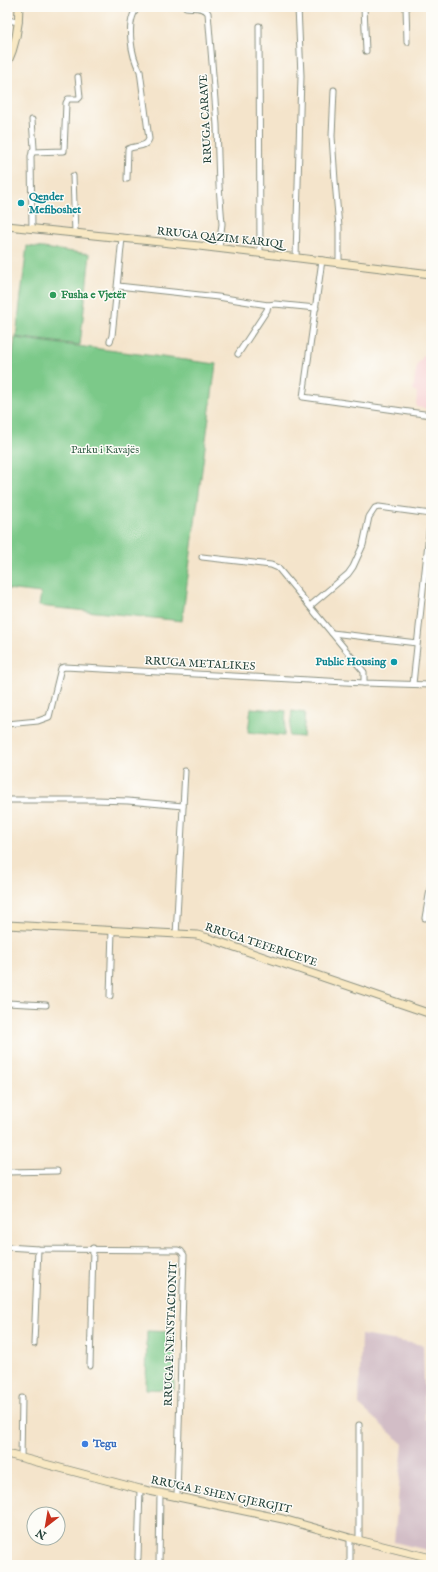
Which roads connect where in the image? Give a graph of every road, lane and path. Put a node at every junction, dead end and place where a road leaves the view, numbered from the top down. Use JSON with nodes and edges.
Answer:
{"nodes":[{"id":1,"x":19,"y":7,"type":"edge"},
{"id":2,"x":138,"y":7,"type":"edge"},
{"id":3,"x":186,"y":7,"type":"edge"},
{"id":4,"x":298,"y":7,"type":"edge"},
{"id":5,"x":364,"y":7,"type":"edge"},
{"id":6,"x":406,"y":7,"type":"edge"},
{"id":7,"x":7,"y":20,"type":"edge"},
{"id":8,"x":19,"y":22,"type":"junction"},
{"id":9,"x":259,"y":26,"type":"dead end"},
{"id":10,"x":407,"y":42,"type":"dead end"},
{"id":11,"x":366,"y":51,"type":"dead end"},
{"id":12,"x":7,"y":64,"type":"edge"},
{"id":13,"x":78,"y":77,"type":"dead end"},
{"id":14,"x":334,"y":90,"type":"dead end"},
{"id":15,"x":32,"y":120,"type":"dead end"},
{"id":16,"x":32,"y":152,"type":"junction"},
{"id":17,"x":73,"y":176,"type":"dead end"},
{"id":18,"x":127,"y":179,"type":"dead end"},
{"id":19,"x":7,"y":226,"type":"edge"},
{"id":20,"x":32,"y":229,"type":"junction"},
{"id":21,"x":75,"y":233,"type":"junction"},
{"id":22,"x":122,"y":238,"type":"junction"},
{"id":23,"x":220,"y":248,"type":"junction"},
{"id":24,"x":260,"y":253,"type":"junction"},
{"id":25,"x":296,"y":257,"type":"junction"},
{"id":26,"x":322,"y":260,"type":"junction"},
{"id":27,"x":339,"y":262,"type":"junction"},
{"id":28,"x":431,"y":274,"type":"edge"},
{"id":29,"x":118,"y":286,"type":"junction"},
{"id":30,"x":268,"y":305,"type":"junction"},
{"id":31,"x":316,"y":308,"type":"junction"},
{"id":32,"x":110,"y":341,"type":"dead end"},
{"id":33,"x":238,"y":354,"type":"dead end"},
{"id":34,"x":431,"y":416,"type":"edge"},
{"id":35,"x":431,"y":514,"type":"edge"},
{"id":36,"x":202,"y":557,"type":"dead end"},
{"id":37,"x":310,"y":606,"type":"junction"},
{"id":38,"x":332,"y":633,"type":"junction"},
{"id":39,"x":417,"y":643,"type":"junction"},
{"id":40,"x":364,"y":683,"type":"junction"},
{"id":41,"x":413,"y":684,"type":"junction"},
{"id":42,"x":431,"y":685,"type":"edge"},
{"id":43,"x":7,"y":724,"type":"edge"},
{"id":44,"x":185,"y":772,"type":"dead end"},
{"id":45,"x":7,"y":800,"type":"edge"},
{"id":46,"x":183,"y":806,"type":"junction"},
{"id":47,"x":431,"y":884,"type":"edge"},
{"id":48,"x":424,"y":918,"type":"dead end"},
{"id":49,"x":7,"y":926,"type":"edge"},
{"id":50,"x":112,"y":930,"type":"junction"},
{"id":51,"x":176,"y":935,"type":"junction"},
{"id":52,"x":110,"y":996,"type":"dead end"},
{"id":53,"x":7,"y":1004,"type":"edge"},
{"id":54,"x":46,"y":1005,"type":"dead end"},
{"id":55,"x":431,"y":1014,"type":"edge"},
{"id":56,"x":57,"y":1171,"type":"dead end"},
{"id":57,"x":7,"y":1172,"type":"edge"},
{"id":58,"x":7,"y":1247,"type":"edge"},
{"id":59,"x":93,"y":1248,"type":"junction"},
{"id":60,"x":38,"y":1249,"type":"junction"},
{"id":61,"x":34,"y":1344,"type":"dead end"},
{"id":62,"x":90,"y":1366,"type":"dead end"},
{"id":63,"x":22,"y":1398,"type":"dead end"},
{"id":64,"x":359,"y":1425,"type":"dead end"},
{"id":65,"x":7,"y":1454,"type":"edge"},
{"id":66,"x":21,"y":1458,"type":"junction"},
{"id":67,"x":140,"y":1489,"type":"junction"},
{"id":68,"x":160,"y":1493,"type":"junction"},
{"id":69,"x":177,"y":1496,"type":"junction"},
{"id":70,"x":350,"y":1538,"type":"junction"},
{"id":71,"x":359,"y":1540,"type":"junction"},
{"id":72,"x":138,"y":1558,"type":"dead end"},
{"id":73,"x":431,"y":1558,"type":"edge"},
{"id":74,"x":159,"y":1565,"type":"edge"},
{"id":75,"x":350,"y":1565,"type":"edge"}],
"edges":[{"from":1,"to":8,"type":"street"},
{"from":2,"to":18,"type":"street"},
{"from":3,"to":23,"type":"street","name":"RRUGA CARAVE"},
{"from":4,"to":25,"type":"street"},
{"from":5,"to":11,"type":"street"},
{"from":6,"to":10,"type":"street"},
{"from":7,"to":8,"type":"street"},
{"from":8,"to":12,"type":"street"},
{"from":9,"to":24,"type":"street"},
{"from":13,"to":16,"type":"street"},
{"from":14,"to":27,"type":"street"},
{"from":15,"to":16,"type":"street"},
{"from":16,"to":20,"type":"street"},
{"from":17,"to":21,"type":"street"},
{"from":19,"to":20,"type":"street","name":"RRUGA QAZIM KARIQI"},
{"from":20,"to":21,"type":"street","name":"RRUGA QAZIM KARIQI"},
{"from":21,"to":22,"type":"street","name":"RRUGA QAZIM KARIQI"},
{"from":22,"to":23,"type":"street","name":"RRUGA QAZIM KARIQI"},
{"from":22,"to":29,"type":"street"},
{"from":23,"to":24,"type":"street","name":"RRUGA QAZIM KARIQI"},
{"from":24,"to":25,"type":"street","name":"RRUGA QAZIM KARIQI"},
{"from":25,"to":26,"type":"street","name":"RRUGA QAZIM KARIQI"},
{"from":26,"to":27,"type":"street","name":"RRUGA QAZIM KARIQI"},
{"from":26,"to":31,"type":"street"},
{"from":27,"to":28,"type":"street","name":"RRUGA QAZIM KARIQI"},
{"from":29,"to":30,"type":"street"},
{"from":29,"to":32,"type":"street"},
{"from":30,"to":31,"type":"street"},
{"from":30,"to":33,"type":"street"},
{"from":31,"to":34,"type":"street"},
{"from":35,"to":37,"type":"street"},
{"from":35,"to":39,"type":"street"},
{"from":36,"to":37,"type":"street"},
{"from":37,"to":38,"type":"street"},
{"from":38,"to":39,"type":"street"},
{"from":38,"to":40,"type":"street"},
{"from":39,"to":41,"type":"street"},
{"from":40,"to":41,"type":"street","name":"RRUGA METALIKES"},
{"from":40,"to":43,"type":"street","name":"RRUGA METALIKES"},
{"from":41,"to":42,"type":"street","name":"RRUGA METALIKES"},
{"from":44,"to":46,"type":"street"},
{"from":45,"to":46,"type":"street"},
{"from":46,"to":51,"type":"street"},
{"from":47,"to":48,"type":"street"},
{"from":49,"to":50,"type":"street","name":"RRUGA TEFERICEVE"},
{"from":50,"to":51,"type":"street","name":"RRUGA TEFERICEVE"},
{"from":50,"to":52,"type":"street"},
{"from":51,"to":55,"type":"street","name":"RRUGA TEFERICEVE"},
{"from":53,"to":54,"type":"street"},
{"from":56,"to":57,"type":"street"},
{"from":58,"to":60,"type":"street","name":"RRUGA E NENSTACIONIT"},
{"from":59,"to":60,"type":"street","name":"RRUGA E NENSTACIONIT"},
{"from":59,"to":62,"type":"street"},
{"from":59,"to":69,"type":"street","name":"RRUGA E NENSTACIONIT"},
{"from":60,"to":61,"type":"street"},
{"from":63,"to":66,"type":"street"},
{"from":64,"to":71,"type":"street"},
{"from":65,"to":66,"type":"street","name":"RRUGA E SHEN GJERGJIT"},
{"from":66,"to":67,"type":"street","name":"RRUGA E SHEN GJERGJIT"},
{"from":67,"to":68,"type":"street","name":"RRUGA E SHEN GJERGJIT"},
{"from":67,"to":72,"type":"street"},
{"from":68,"to":69,"type":"street","name":"RRUGA E SHEN GJERGJIT"},
{"from":68,"to":74,"type":"street"},
{"from":69,"to":70,"type":"street","name":"RRUGA E SHEN GJERGJIT"},
{"from":70,"to":71,"type":"street","name":"RRUGA E SHEN GJERGJIT"},
{"from":70,"to":75,"type":"street"},
{"from":71,"to":73,"type":"street","name":"RRUGA E SHEN GJERGJIT"}]}
